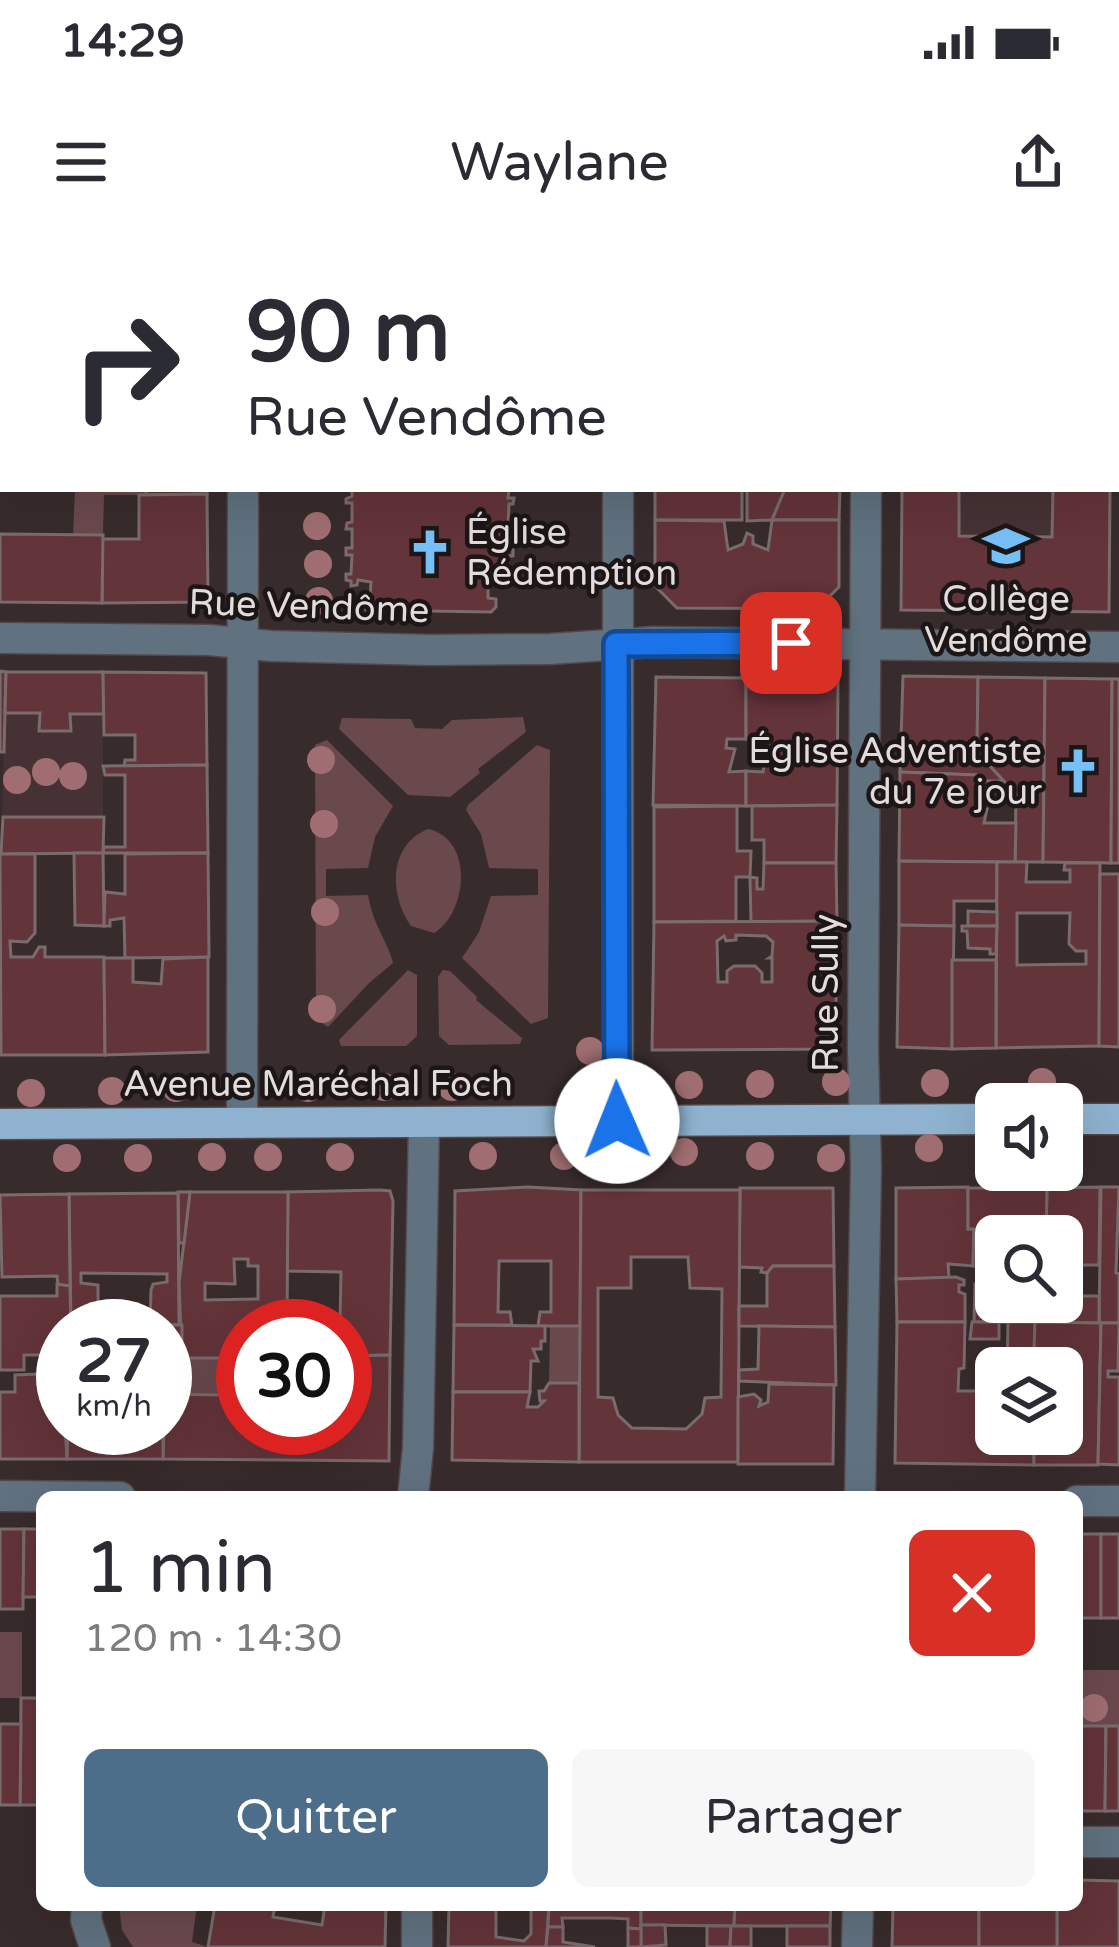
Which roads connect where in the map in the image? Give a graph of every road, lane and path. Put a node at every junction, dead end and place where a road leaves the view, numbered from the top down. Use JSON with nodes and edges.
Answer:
{"nodes":[{"id":1,"x":244,"y":492,"type":"edge"},
{"id":2,"x":618,"y":492,"type":"edge"},
{"id":3,"x":866,"y":492,"type":"edge"},
{"id":4,"x":0,"y":638,"type":"edge"},
{"id":5,"x":865,"y":643,"type":"junction"},
{"id":6,"x":245,"y":644,"type":"junction"},
{"id":7,"x":616,"y":644,"type":"junction"},
{"id":8,"x":1119,"y":647,"type":"edge"},
{"id":9,"x":975,"y":1119,"type":"edge"},
{"id":10,"x":1083,"y":1119,"type":"edge"},
{"id":11,"x":1119,"y":1119,"type":"edge"},
{"id":12,"x":864,"y":1120,"type":"junction"},
{"id":13,"x":617,"y":1121,"type":"junction"},
{"id":14,"x":424,"y":1122,"type":"junction"},
{"id":15,"x":242,"y":1123,"type":"junction"},
{"id":16,"x":0,"y":1124,"type":"edge"},
{"id":17,"x":413,"y":1491,"type":"edge"},
{"id":18,"x":860,"y":1491,"type":"edge"},
{"id":19,"x":0,"y":1496,"type":"edge"},
{"id":20,"x":36,"y":1496,"type":"edge"},
{"id":21,"x":1083,"y":1501,"type":"edge"},
{"id":22,"x":1119,"y":1501,"type":"edge"},
{"id":23,"x":1083,"y":1842,"type":"edge"},
{"id":24,"x":1119,"y":1842,"type":"edge"},
{"id":25,"x":417,"y":1911,"type":"edge"},
{"id":26,"x":858,"y":1911,"type":"edge"},
{"id":27,"x":417,"y":1947,"type":"edge"},
{"id":28,"x":857,"y":1947,"type":"edge"}],
"edges":[{"from":1,"to":6,"type":"street"},
{"from":2,"to":7,"type":"street"},
{"from":3,"to":5,"type":"street","name":"Rue Sully"},
{"from":4,"to":6,"type":"street","name":"Rue Vendôme"},
{"from":5,"to":7,"type":"street","name":"Rue Vendôme"},
{"from":5,"to":8,"type":"street","name":"Rue Vendôme"},
{"from":5,"to":12,"type":"street","name":"Rue Sully"},
{"from":6,"to":7,"type":"street","name":"Rue Vendôme"},
{"from":6,"to":15,"type":"street"},
{"from":7,"to":13,"type":"street"},
{"from":9,"to":12,"type":"main road","name":"Avenue Maréchal Foch"},
{"from":10,"to":11,"type":"main road"},
{"from":12,"to":13,"type":"main road","name":"Avenue Maréchal Foch"},
{"from":12,"to":18,"type":"street","name":"Rue Sully"},
{"from":13,"to":14,"type":"main road","name":"Avenue Maréchal Foch"},
{"from":14,"to":15,"type":"main road","name":"Avenue Maréchal Foch"},
{"from":14,"to":17,"type":"street"},
{"from":15,"to":16,"type":"main road","name":"Avenue Maréchal Foch"},
{"from":19,"to":20,"type":"street"},
{"from":21,"to":22,"type":"street"},
{"from":23,"to":24,"type":"street"},
{"from":25,"to":27,"type":"street"},
{"from":26,"to":28,"type":"street"}]}
